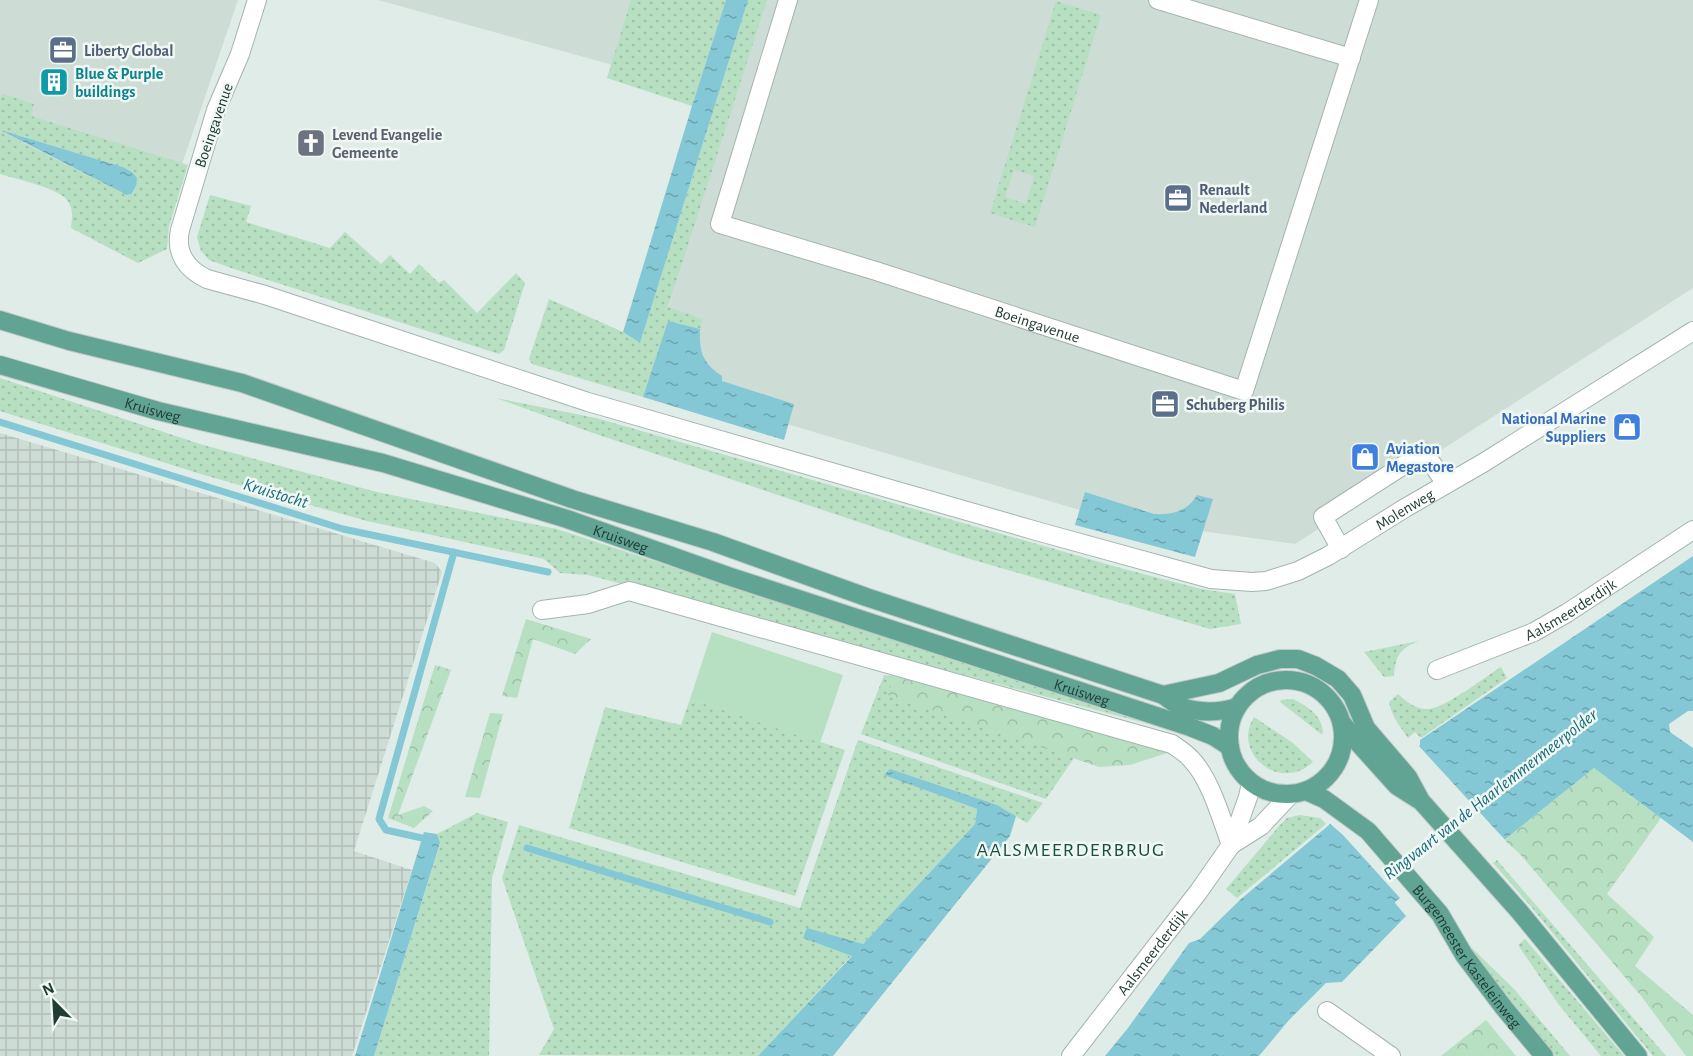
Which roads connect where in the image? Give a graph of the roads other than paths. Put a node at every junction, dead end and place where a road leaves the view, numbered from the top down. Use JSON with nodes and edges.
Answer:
{"nodes":[{"id":1,"x":257,"y":0,"type":"edge"},
{"id":2,"x":788,"y":0,"type":"edge"},
{"id":3,"x":1158,"y":0,"type":"edge"},
{"id":4,"x":1369,"y":0,"type":"edge"},
{"id":5,"x":1351,"y":58,"type":"junction"},
{"id":6,"x":0,"y":320,"type":"edge"},
{"id":7,"x":1693,"y":331,"type":"edge"},
{"id":8,"x":0,"y":365,"type":"edge"},
{"id":9,"x":1446,"y":484,"type":"junction"},
{"id":10,"x":1693,"y":530,"type":"edge"},
{"id":11,"x":1341,"y":549,"type":"junction"},
{"id":12,"x":1266,"y":581,"type":"joint"},
{"id":13,"x":542,"y":610,"type":"dead end"},
{"id":14,"x":1437,"y":670,"type":"dead end"},
{"id":15,"x":1163,"y":695,"type":"junction"},
{"id":16,"x":1237,"y":707,"type":"junction"},
{"id":17,"x":1342,"y":723,"type":"junction"},
{"id":18,"x":1230,"y":747,"type":"junction"},
{"id":19,"x":1391,"y":768,"type":"junction"},
{"id":20,"x":1251,"y":783,"type":"junction"},
{"id":21,"x":1298,"y":793,"type":"junction"},
{"id":22,"x":1231,"y":845,"type":"junction"},
{"id":23,"x":1327,"y":1011,"type":"dead end"},
{"id":24,"x":1071,"y":1056,"type":"edge"},
{"id":25,"x":1391,"y":1056,"type":"edge"},
{"id":26,"x":1544,"y":1056,"type":"edge"},
{"id":27,"x":1638,"y":1056,"type":"edge"}],
"edges":[{"from":1,"to":12,"type":"street","name":"Boeingavenue"},
{"from":2,"to":5,"type":"street","name":"Boeingavenue"},
{"from":3,"to":5,"type":"street"},
{"from":4,"to":5,"type":"street","name":"Boeingavenue"},
{"from":6,"to":15,"type":"main road","name":"Kruisweg"},
{"from":7,"to":9,"type":"street","name":"Molenweg"},
{"from":8,"to":18,"type":"main road","name":"Kruisweg"},
{"from":9,"to":11,"type":"street","name":"Molenweg"},
{"from":9,"to":11,"type":"street"},
{"from":10,"to":14,"type":"street","name":"Aalsmeerderdijk"},
{"from":11,"to":12,"type":"street","name":"Molenweg"},
{"from":13,"to":22,"type":"street","name":"Kruisweg"},
{"from":15,"to":16,"type":"main road","name":"Kruisweg"},
{"from":15,"to":19,"type":"main road"},
{"from":16,"to":17,"type":"main road"},
{"from":16,"to":18,"type":"main road"},
{"from":17,"to":19,"type":"main road"},
{"from":17,"to":21,"type":"main road"},
{"from":18,"to":20,"type":"main road"},
{"from":19,"to":27,"type":"main road"},
{"from":20,"to":21,"type":"main road"},
{"from":20,"to":22,"type":"street","name":"Aalsmeerderdijk"},
{"from":21,"to":22,"type":"street","name":"Aalsmeerderdijk"},
{"from":21,"to":26,"type":"main road","name":"Burgemeester Kasteleinweg"},
{"from":22,"to":24,"type":"street","name":"Aalsmeerderdijk"},
{"from":23,"to":25,"type":"street"}]}
